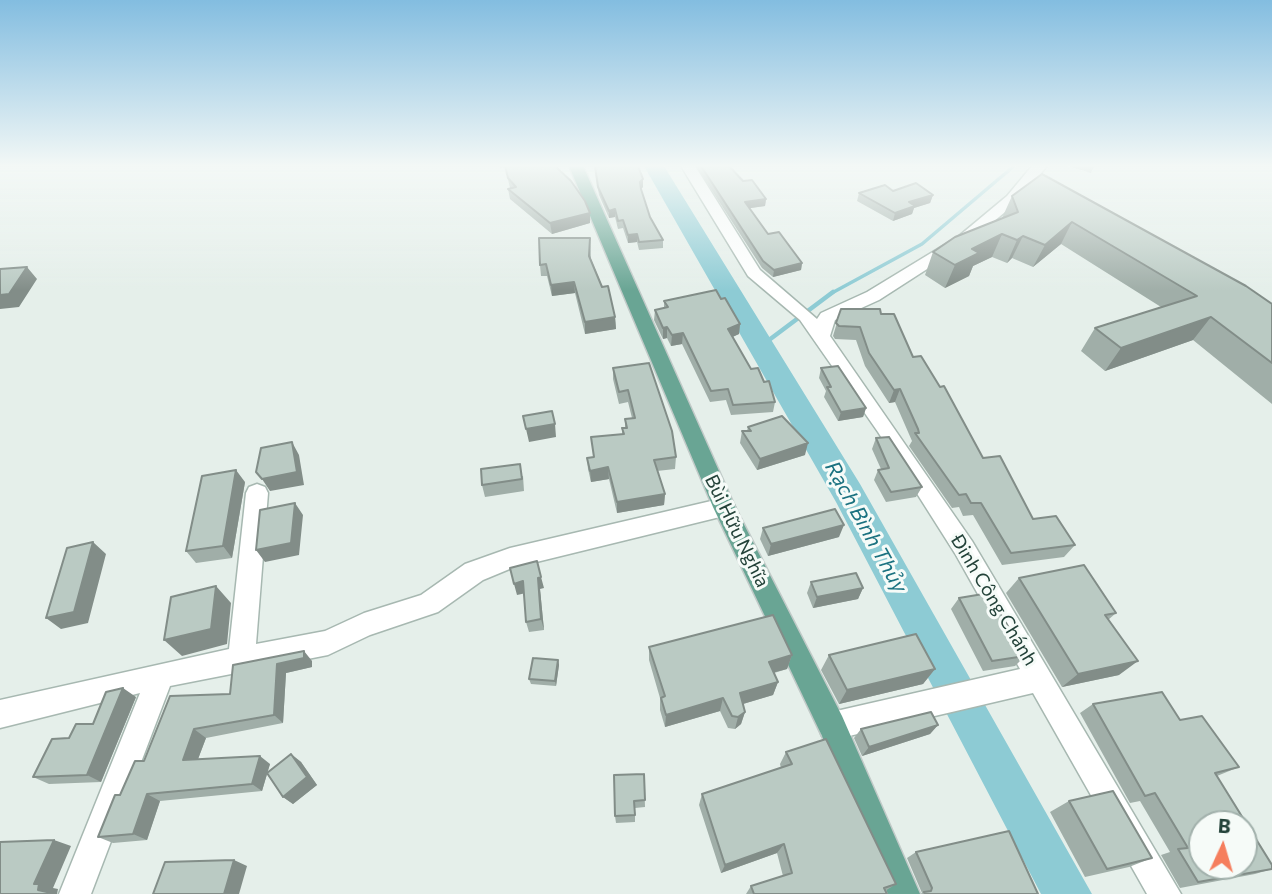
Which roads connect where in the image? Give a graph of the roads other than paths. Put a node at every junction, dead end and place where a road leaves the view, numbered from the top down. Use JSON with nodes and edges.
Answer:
{"nodes":[{"id":1,"x":594,"y":208,"type":"edge"},
{"id":2,"x":714,"y":208,"type":"edge"},
{"id":3,"x":1002,"y":208,"type":"edge"},
{"id":4,"x":809,"y":321,"type":"junction"},
{"id":5,"x":257,"y":493,"type":"dead end"},
{"id":6,"x":724,"y":506,"type":"junction"},
{"id":7,"x":242,"y":659,"type":"junction"},
{"id":8,"x":161,"y":676,"type":"junction"},
{"id":9,"x":1041,"y":678,"type":"junction"},
{"id":10,"x":0,"y":714,"type":"edge"},
{"id":11,"x":832,"y":726,"type":"junction"},
{"id":12,"x":75,"y":894,"type":"edge"},
{"id":13,"x":904,"y":894,"type":"edge"},
{"id":14,"x":1166,"y":894,"type":"edge"}],
"edges":[{"from":1,"to":6,"type":"main road","name":"Bùi Hữu Nghĩa"},
{"from":2,"to":4,"type":"street","name":"Đinh Công Chánh"},
{"from":3,"to":4,"type":"street"},
{"from":4,"to":9,"type":"street","name":"Đinh Công Chánh"},
{"from":5,"to":7,"type":"street"},
{"from":6,"to":7,"type":"street"},
{"from":6,"to":11,"type":"main road","name":"Bùi Hữu Nghĩa"},
{"from":7,"to":8,"type":"street"},
{"from":8,"to":10,"type":"street"},
{"from":8,"to":12,"type":"street"},
{"from":9,"to":11,"type":"street"},
{"from":9,"to":14,"type":"street","name":"Đinh Công Chánh"},
{"from":11,"to":13,"type":"main road","name":"Bùi Hữu Nghĩa"}]}
